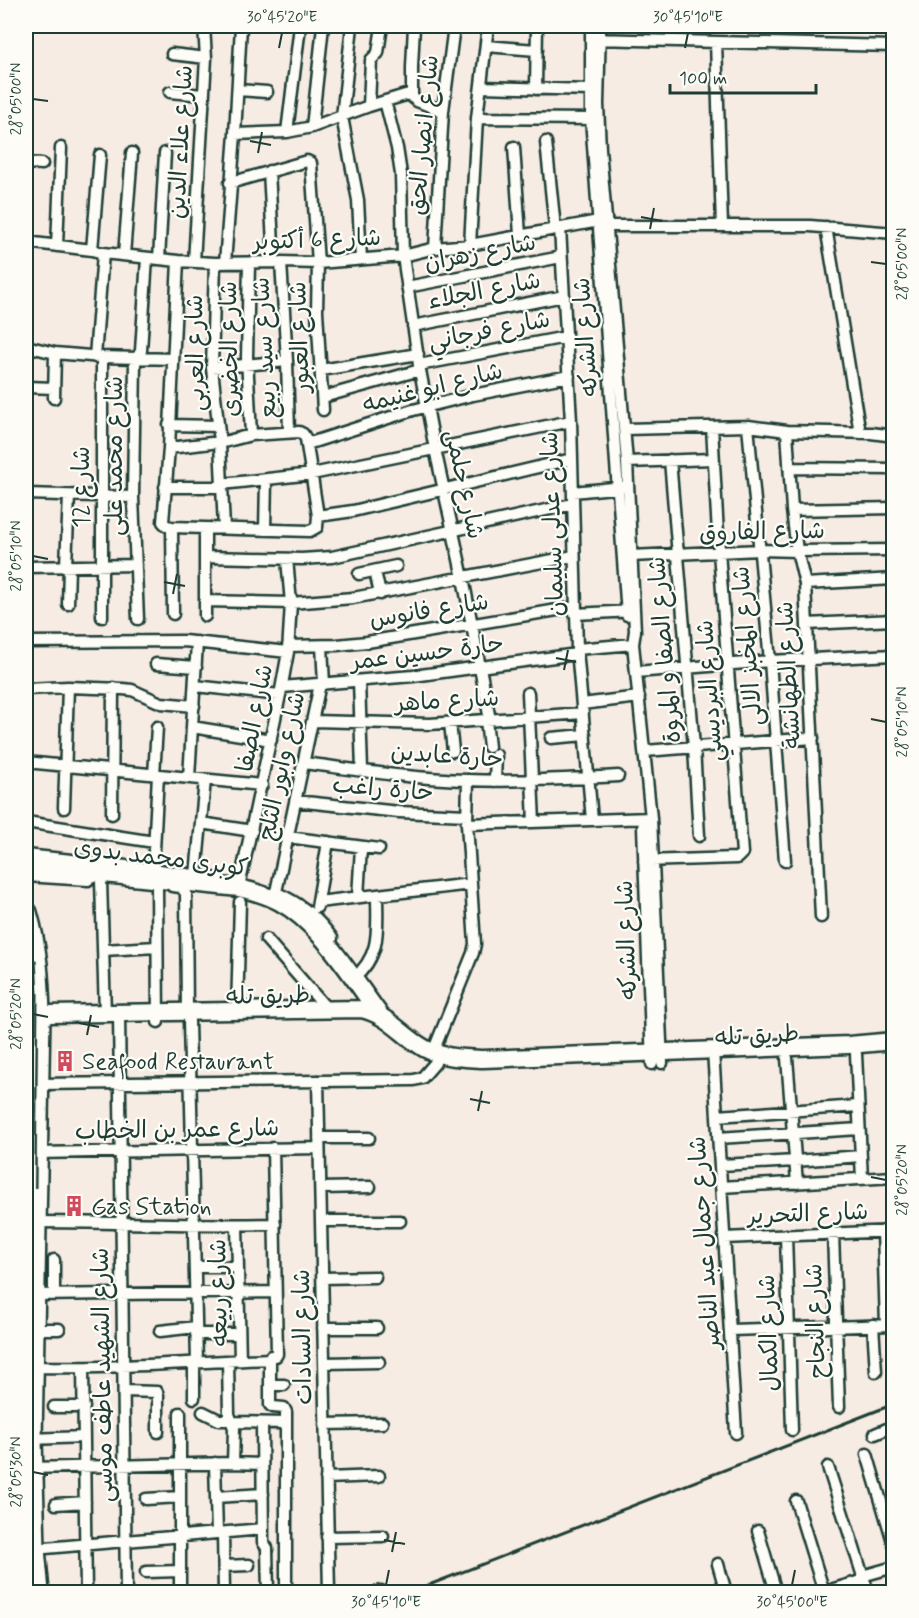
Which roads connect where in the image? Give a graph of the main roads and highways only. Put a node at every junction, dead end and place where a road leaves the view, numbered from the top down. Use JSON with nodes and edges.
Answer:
{"nodes":[{"id":1,"x":26,"y":866,"type":"edge"},
{"id":2,"x":27,"y":921,"type":"edge"},
{"id":3,"x":26,"y":960,"type":"edge"},
{"id":4,"x":188,"y":1016,"type":"junction"},
{"id":5,"x":373,"y":1016,"type":"junction"},
{"id":6,"x":32,"y":1019,"type":"edge"},
{"id":7,"x":894,"y":1041,"type":"edge"},
{"id":8,"x":894,"y":1051,"type":"edge"},
{"id":9,"x":713,"y":1055,"type":"junction"},
{"id":10,"x":26,"y":1188,"type":"edge"},
{"id":11,"x":29,"y":1475,"type":"edge"},
{"id":12,"x":38,"y":1593,"type":"edge"}],
"edges":[{"from":1,"to":5,"type":"main road","name":"كوبرى محمد بدوى"},
{"from":2,"to":6,"type":"highway"},
{"from":3,"to":10,"type":"main road","bridge":true},
{"from":4,"to":5,"type":"main road","name":"طريق تله"},
{"from":4,"to":5,"type":"main road","name":"طريق تله"},
{"from":4,"to":6,"type":"main road","name":"طريق تله"},
{"from":5,"to":9,"type":"main road","name":"طريق تله"},
{"from":6,"to":11,"type":"highway"},
{"from":7,"to":9,"type":"main road","name":"طريق تله"},
{"from":8,"to":9,"type":"main road","name":"طريق تله"},
{"from":11,"to":12,"type":"highway"}]}
